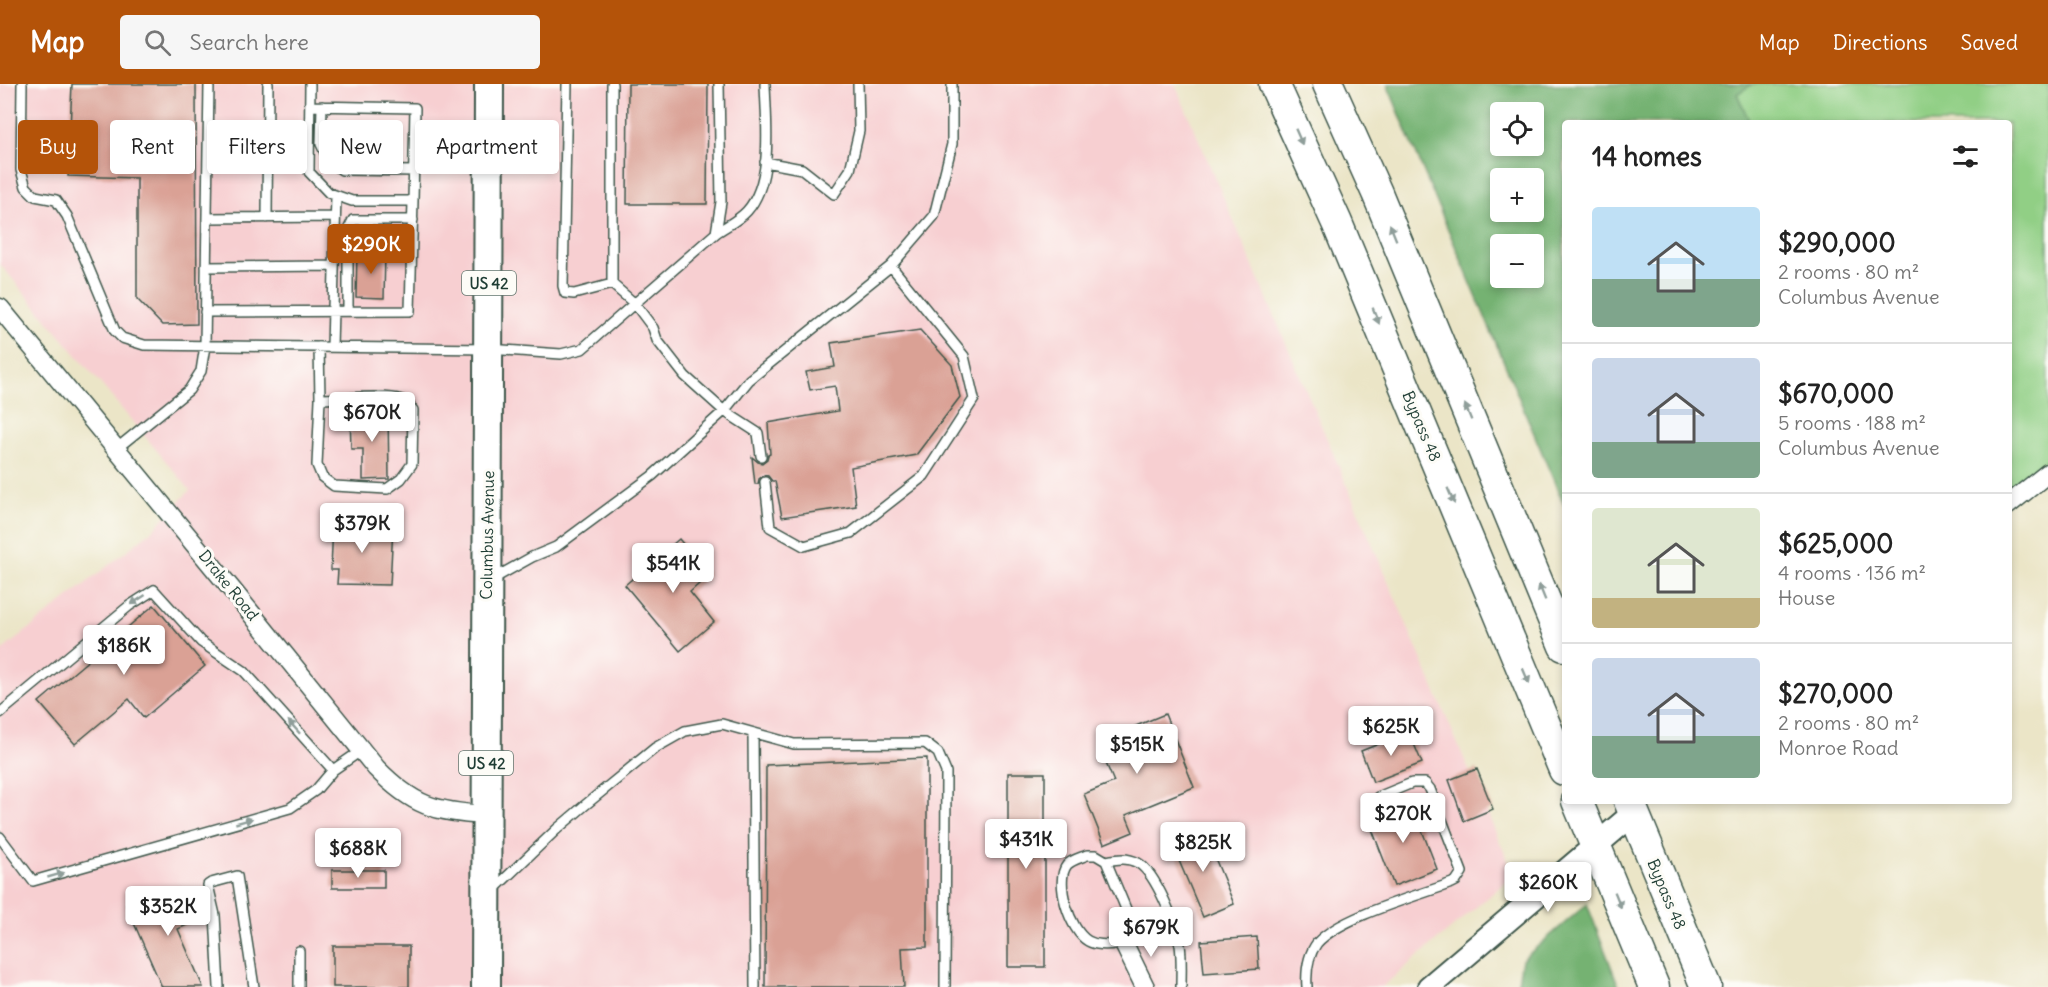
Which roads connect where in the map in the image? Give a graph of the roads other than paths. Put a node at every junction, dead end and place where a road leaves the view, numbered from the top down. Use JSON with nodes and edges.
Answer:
{"nodes":[{"id":1,"x":22,"y":84,"type":"edge"},
{"id":2,"x":209,"y":84,"type":"edge"},
{"id":3,"x":268,"y":84,"type":"edge"},
{"id":4,"x":310,"y":84,"type":"edge"},
{"id":5,"x":489,"y":84,"type":"edge"},
{"id":6,"x":567,"y":84,"type":"edge"},
{"id":7,"x":612,"y":84,"type":"edge"},
{"id":8,"x":719,"y":84,"type":"edge"},
{"id":9,"x":765,"y":84,"type":"edge"},
{"id":10,"x":858,"y":84,"type":"edge"},
{"id":11,"x":952,"y":84,"type":"edge"},
{"id":12,"x":1274,"y":84,"type":"edge"},
{"id":13,"x":1328,"y":84,"type":"edge"},
{"id":14,"x":310,"y":106,"type":"junction"},
{"id":15,"x":322,"y":106,"type":"junction"},
{"id":16,"x":765,"y":162,"type":"junction"},
{"id":17,"x":414,"y":171,"type":"junction"},
{"id":18,"x":336,"y":196,"type":"junction"},
{"id":19,"x":413,"y":201,"type":"junction"},
{"id":20,"x":335,"y":217,"type":"junction"},
{"id":21,"x":207,"y":218,"type":"junction"},
{"id":22,"x":267,"y":218,"type":"junction"},
{"id":23,"x":413,"y":220,"type":"junction"},
{"id":24,"x":716,"y":233,"type":"junction"},
{"id":25,"x":334,"y":266,"type":"junction"},
{"id":26,"x":891,"y":266,"type":"junction"},
{"id":27,"x":206,"y":267,"type":"junction"},
{"id":28,"x":612,"y":284,"type":"junction"},
{"id":29,"x":634,"y":304,"type":"junction"},
{"id":30,"x":0,"y":308,"type":"edge"},
{"id":31,"x":348,"y":311,"type":"junction"},
{"id":32,"x":205,"y":312,"type":"junction"},
{"id":33,"x":333,"y":312,"type":"junction"},
{"id":34,"x":205,"y":346,"type":"junction"},
{"id":35,"x":319,"y":347,"type":"junction"},
{"id":36,"x":332,"y":347,"type":"junction"},
{"id":37,"x":489,"y":349,"type":"junction"},
{"id":38,"x":320,"y":399,"type":"junction"},
{"id":39,"x":724,"y":411,"type":"junction"},
{"id":40,"x":117,"y":449,"type":"junction"},
{"id":41,"x":761,"y":456,"type":"dead end"},
{"id":42,"x":2048,"y":473,"type":"edge"},
{"id":43,"x":765,"y":482,"type":"dead end"},
{"id":44,"x":2012,"y":502,"type":"edge"},
{"id":45,"x":486,"y":583,"type":"junction"},
{"id":46,"x":1562,"y":641,"type":"edge"},
{"id":47,"x":0,"y":713,"type":"edge"},
{"id":48,"x":753,"y":733,"type":"junction"},
{"id":49,"x":362,"y":750,"type":"junction"},
{"id":50,"x":1562,"y":765,"type":"edge"},
{"id":51,"x":333,"y":770,"type":"junction"},
{"id":52,"x":1378,"y":797,"type":"dead end"},
{"id":53,"x":1578,"y":804,"type":"edge"},
{"id":54,"x":1637,"y":805,"type":"edge"},
{"id":55,"x":486,"y":815,"type":"junction"},
{"id":56,"x":0,"y":837,"type":"edge"},
{"id":57,"x":1596,"y":846,"type":"junction"},
{"id":58,"x":1106,"y":861,"type":"junction"},
{"id":59,"x":486,"y":897,"type":"junction"},
{"id":60,"x":1124,"y":944,"type":"junction"},
{"id":61,"x":299,"y":951,"type":"dead end"},
{"id":62,"x":219,"y":987,"type":"edge"},
{"id":63,"x":254,"y":987,"type":"edge"},
{"id":64,"x":299,"y":987,"type":"edge"},
{"id":65,"x":486,"y":987,"type":"edge"},
{"id":66,"x":755,"y":987,"type":"edge"},
{"id":67,"x":945,"y":987,"type":"edge"},
{"id":68,"x":1145,"y":987,"type":"edge"},
{"id":69,"x":1181,"y":987,"type":"edge"},
{"id":70,"x":1307,"y":987,"type":"edge"},
{"id":71,"x":1429,"y":987,"type":"edge"},
{"id":72,"x":1654,"y":987,"type":"edge"},
{"id":73,"x":1706,"y":987,"type":"edge"}],
"edges":[{"from":1,"to":34,"type":"lane"},
{"from":2,"to":21,"type":"lane"},
{"from":3,"to":22,"type":"lane"},
{"from":4,"to":14,"type":"lane"},
{"from":5,"to":37,"type":"main road","name":"Columbus Avenue","number":"US 42"},
{"from":6,"to":28,"type":"lane"},
{"from":7,"to":28,"type":"lane"},
{"from":8,"to":24,"type":"lane"},
{"from":9,"to":16,"type":"lane"},
{"from":10,"to":16,"type":"lane"},
{"from":11,"to":26,"type":"lane"},
{"from":12,"to":50,"type":"highway","name":"Bypass 48","one_way":true},
{"from":46,"to":13,"type":"highway","one_way":true},
{"from":14,"to":15,"type":"lane"},
{"from":14,"to":18,"type":"lane"},
{"from":15,"to":17,"type":"lane"},
{"from":15,"to":17,"type":"lane"},
{"from":16,"to":24,"type":"lane"},
{"from":17,"to":19,"type":"lane"},
{"from":18,"to":19,"type":"lane"},
{"from":18,"to":20,"type":"lane"},
{"from":19,"to":23,"type":"lane"},
{"from":20,"to":22,"type":"lane"},
{"from":20,"to":25,"type":"lane"},
{"from":21,"to":22,"type":"lane"},
{"from":21,"to":27,"type":"lane"},
{"from":23,"to":31,"type":"lane"},
{"from":23,"to":31,"type":"lane"},
{"from":24,"to":29,"type":"lane"},
{"from":25,"to":27,"type":"lane"},
{"from":25,"to":33,"type":"lane"},
{"from":26,"to":39,"type":"lane"},
{"from":26,"to":43,"type":"lane"},
{"from":27,"to":32,"type":"lane"},
{"from":28,"to":29,"type":"lane"},
{"from":29,"to":37,"type":"lane"},
{"from":29,"to":39,"type":"lane"},
{"from":30,"to":40,"type":"street","name":"Drake Road"},
{"from":31,"to":33,"type":"lane"},
{"from":32,"to":33,"type":"lane"},
{"from":32,"to":34,"type":"lane"},
{"from":33,"to":36,"type":"lane"},
{"from":34,"to":35,"type":"lane"},
{"from":34,"to":40,"type":"lane"},
{"from":35,"to":36,"type":"lane"},
{"from":35,"to":38,"type":"lane"},
{"from":36,"to":37,"type":"lane"},
{"from":37,"to":45,"type":"main road","name":"Columbus Avenue","number":"US 42"},
{"from":38,"to":38,"type":"lane"},
{"from":39,"to":41,"type":"lane"},
{"from":39,"to":45,"type":"lane"},
{"from":40,"to":49,"type":"street","name":"Drake Road"},
{"from":42,"to":44,"type":"street"},
{"from":45,"to":55,"type":"main road","name":"Columbus Avenue","number":"US 42"},
{"from":51,"to":47,"type":"lane","one_way":true},
{"from":48,"to":59,"type":"lane"},
{"from":48,"to":66,"type":"lane"},
{"from":48,"to":67,"type":"lane"},
{"from":49,"to":51,"type":"lane"},
{"from":49,"to":55,"type":"street","name":"Drake Road"},
{"from":56,"to":51,"type":"lane","one_way":true},
{"from":52,"to":70,"type":"lane"},
{"from":53,"to":57,"type":"highway"},
{"from":54,"to":57,"type":"street"},
{"from":54,"to":73,"type":"highway","name":"Bypass 48"},
{"from":55,"to":59,"type":"main road","name":"Columbus Avenue","number":"US 42"},
{"from":57,"to":71,"type":"street"},
{"from":57,"to":72,"type":"highway","one_way":true},
{"from":58,"to":60,"type":"lane"},
{"from":58,"to":60,"type":"lane"},
{"from":58,"to":69,"type":"lane"},
{"from":59,"to":65,"type":"main road","name":"Columbus Avenue","number":"US 42"},
{"from":60,"to":68,"type":"street"},
{"from":61,"to":64,"type":"lane"},
{"from":62,"to":63,"type":"lane"}]}
